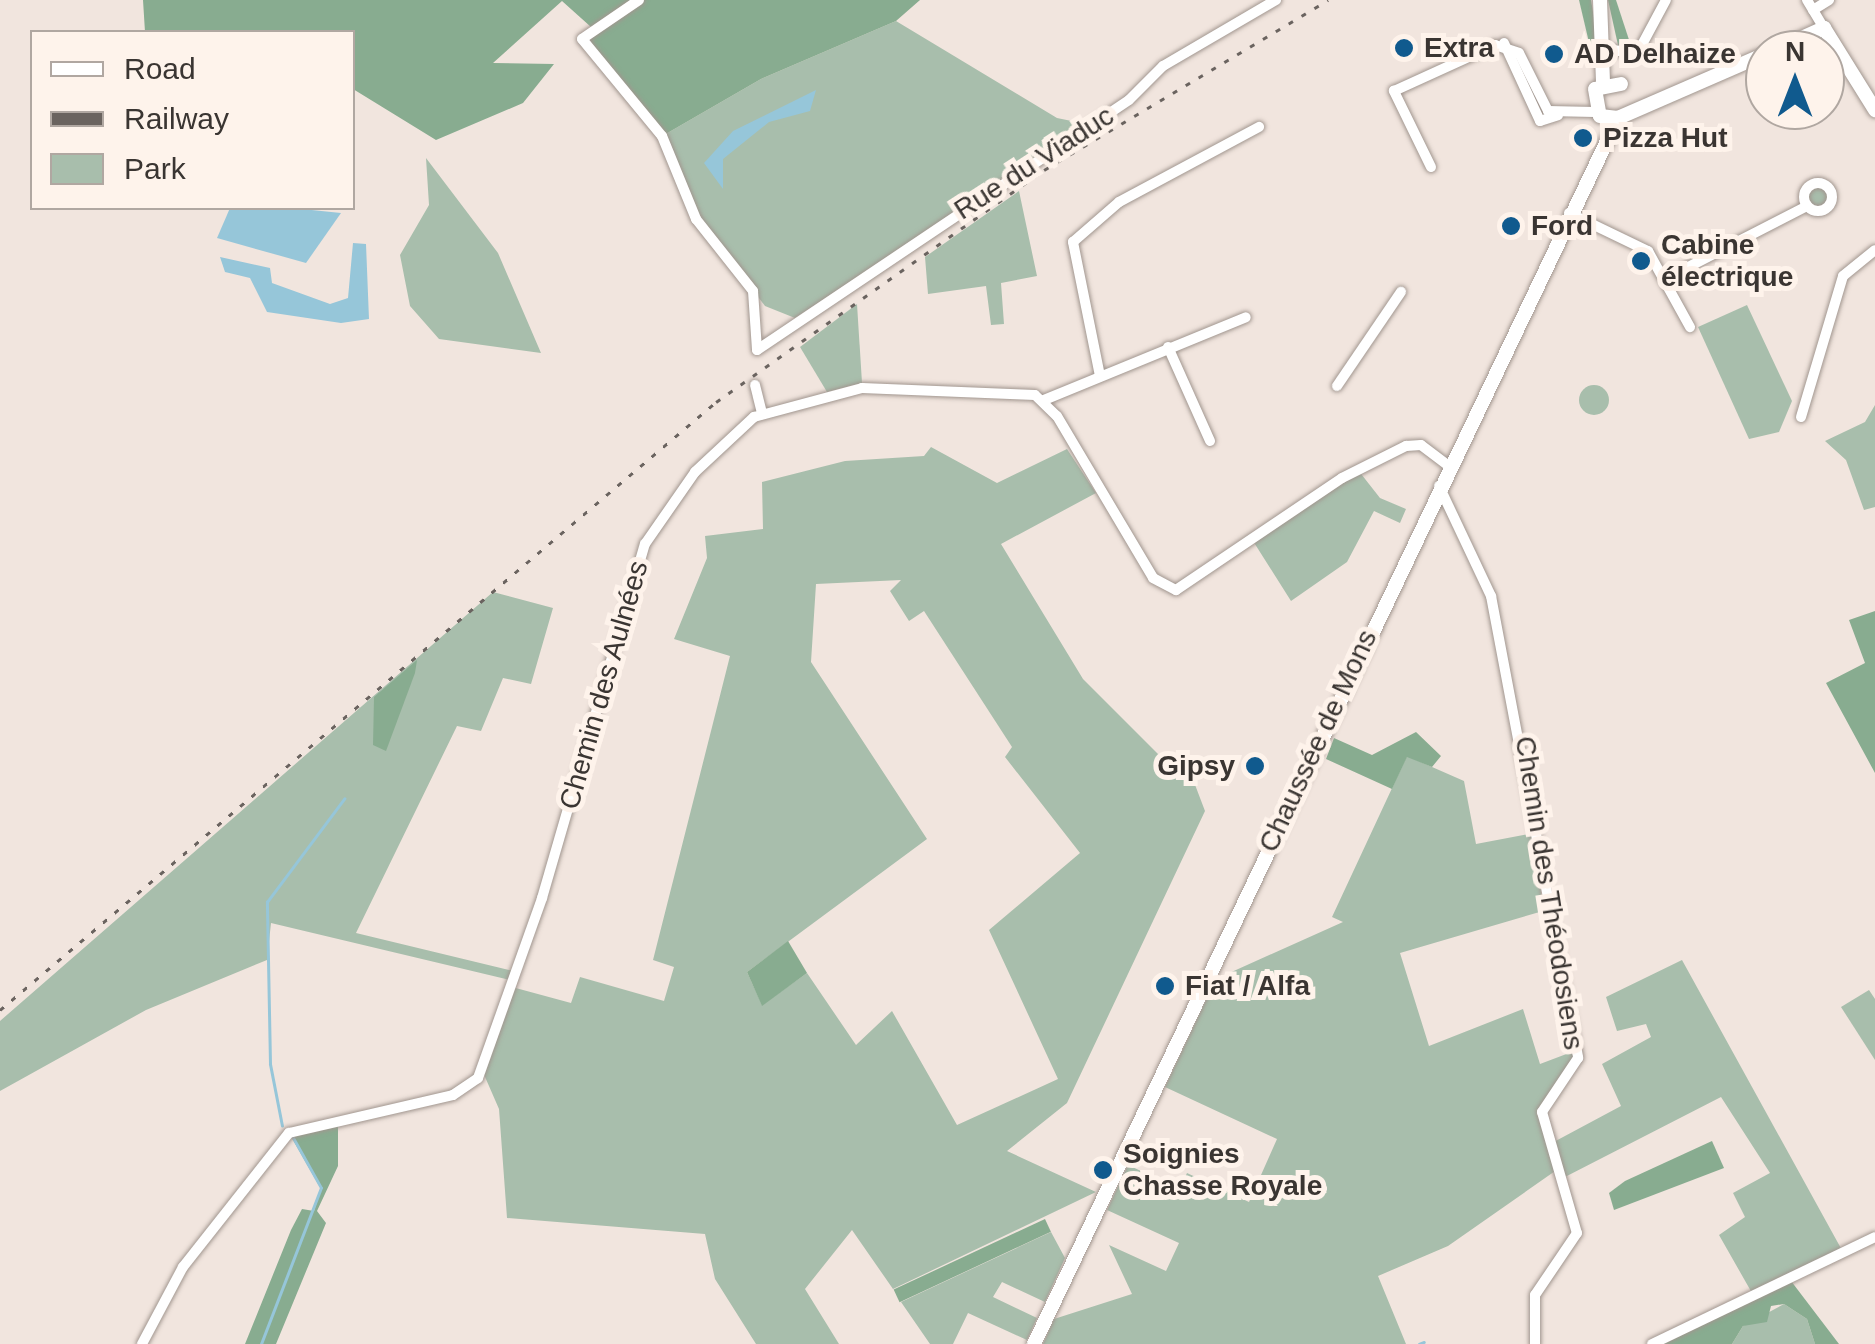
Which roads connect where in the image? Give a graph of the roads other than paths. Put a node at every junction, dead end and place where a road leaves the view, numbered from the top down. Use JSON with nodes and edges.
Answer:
{"nodes":[{"id":1,"x":639,"y":0,"type":"edge"},
{"id":2,"x":1276,"y":0,"type":"edge"},
{"id":3,"x":1600,"y":0,"type":"edge"},
{"id":4,"x":1666,"y":0,"type":"edge"},
{"id":5,"x":1829,"y":0,"type":"edge"},
{"id":6,"x":1810,"y":5,"type":"edge"},
{"id":7,"x":1824,"y":28,"type":"junction"},
{"id":8,"x":1820,"y":30,"type":"edge"},
{"id":9,"x":1608,"y":53,"type":"junction"},
{"id":10,"x":1745,"y":63,"type":"edge"},
{"id":11,"x":1603,"y":82,"type":"junction"},
{"id":12,"x":1625,"y":90,"type":"junction"},
{"id":13,"x":1649,"y":105,"type":"junction"},
{"id":14,"x":1596,"y":109,"type":"junction"},
{"id":15,"x":1875,"y":110,"type":"edge"},
{"id":16,"x":1621,"y":115,"type":"junction"},
{"id":17,"x":1260,"y":127,"type":"dead end"},
{"id":18,"x":1602,"y":138,"type":"junction"},
{"id":19,"x":1430,"y":167,"type":"dead end"},
{"id":20,"x":1807,"y":206,"type":"dead end"},
{"id":21,"x":1568,"y":212,"type":"junction"},
{"id":22,"x":1875,"y":250,"type":"edge"},
{"id":23,"x":1665,"y":278,"type":"junction"},
{"id":24,"x":1400,"y":292,"type":"dead end"},
{"id":25,"x":1246,"y":316,"type":"dead end"},
{"id":26,"x":1690,"y":328,"type":"dead end"},
{"id":27,"x":1168,"y":347,"type":"junction"},
{"id":28,"x":1100,"y":376,"type":"junction"},
{"id":29,"x":754,"y":386,"type":"dead end"},
{"id":30,"x":1338,"y":386,"type":"dead end"},
{"id":31,"x":1044,"y":400,"type":"junction"},
{"id":32,"x":762,"y":414,"type":"junction"},
{"id":33,"x":1800,"y":418,"type":"dead end"},
{"id":34,"x":1210,"y":441,"type":"dead end"},
{"id":35,"x":1448,"y":465,"type":"junction"},
{"id":36,"x":1439,"y":486,"type":"junction"},
{"id":37,"x":1875,"y":1236,"type":"edge"},
{"id":38,"x":142,"y":1344,"type":"edge"},
{"id":39,"x":1034,"y":1344,"type":"edge"},
{"id":40,"x":1535,"y":1344,"type":"edge"},
{"id":41,"x":1652,"y":1344,"type":"edge"}],
"edges":[{"from":1,"to":2,"type":"street","name":"Rue du Viaduc"},
{"from":3,"to":9,"type":"main road"},
{"from":4,"to":9,"type":"street"},
{"from":5,"to":6,"type":"street"},
{"from":6,"to":7,"type":"street"},
{"from":7,"to":8,"type":"main road"},
{"from":7,"to":15,"type":"main road"},
{"from":9,"to":11,"type":"main road"},
{"from":9,"to":12,"type":"main road"},
{"from":10,"to":13,"type":"main road"},
{"from":11,"to":12,"type":"main road"},
{"from":11,"to":14,"type":"main road"},
{"from":12,"to":13,"type":"main road"},
{"from":12,"to":16,"type":"main road"},
{"from":13,"to":16,"type":"main road"},
{"from":14,"to":16,"type":"main road"},
{"from":14,"to":18,"type":"main road","name":"Chaussée de Mons"},
{"from":14,"to":19,"type":"street"},
{"from":16,"to":18,"type":"main road","name":"Chaussée de Mons"},
{"from":17,"to":28,"type":"street"},
{"from":18,"to":21,"type":"main road","name":"Chaussée de Mons"},
{"from":20,"to":23,"type":"street"},
{"from":21,"to":23,"type":"street"},
{"from":21,"to":35,"type":"main road","name":"Chaussée de Mons"},
{"from":22,"to":33,"type":"street"},
{"from":23,"to":26,"type":"street"},
{"from":24,"to":30,"type":"street"},
{"from":25,"to":27,"type":"street"},
{"from":27,"to":28,"type":"street"},
{"from":27,"to":34,"type":"street"},
{"from":28,"to":31,"type":"street"},
{"from":29,"to":32,"type":"street"},
{"from":31,"to":32,"type":"street","name":"Chemin des Aulnées"},
{"from":31,"to":35,"type":"street"},
{"from":32,"to":38,"type":"street","name":"Chemin des Aulnées"},
{"from":35,"to":36,"type":"main road","name":"Chaussée de Mons"},
{"from":36,"to":39,"type":"main road","name":"Chaussée de Mons"},
{"from":36,"to":40,"type":"street","name":"Chemin des Théodosiens"},
{"from":37,"to":41,"type":"street"}]}
